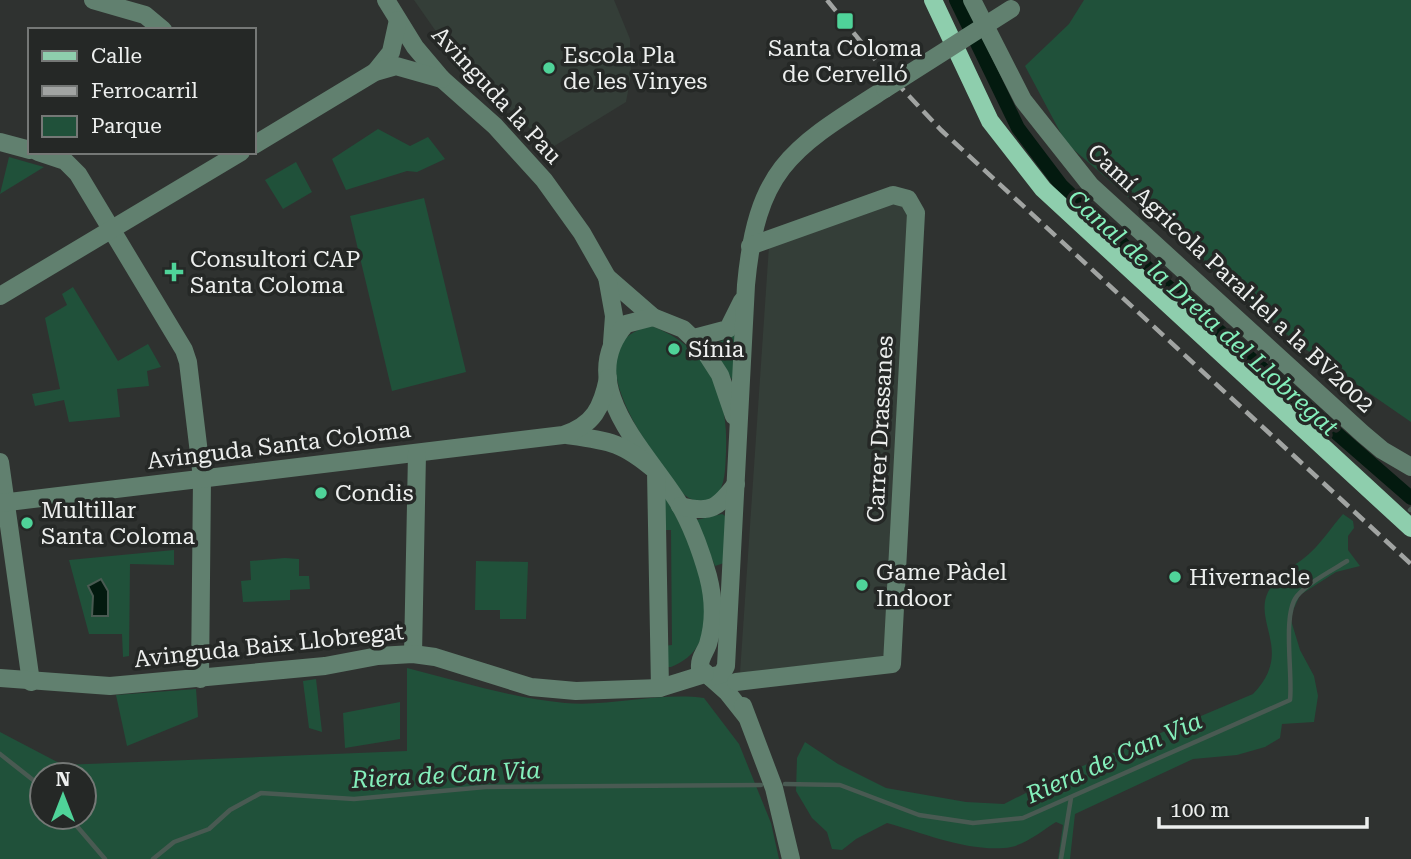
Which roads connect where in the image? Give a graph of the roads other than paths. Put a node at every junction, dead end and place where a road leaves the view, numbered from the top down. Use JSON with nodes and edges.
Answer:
{"nodes":[{"id":1,"x":93,"y":0,"type":"edge"},
{"id":2,"x":386,"y":0,"type":"edge"},
{"id":3,"x":933,"y":0,"type":"edge"},
{"id":4,"x":972,"y":0,"type":"edge"},
{"id":5,"x":1017,"y":5,"type":"edge"},
{"id":6,"x":398,"y":20,"type":"junction"},
{"id":7,"x":161,"y":28,"type":"edge"},
{"id":8,"x":375,"y":72,"type":"junction"},
{"id":9,"x":442,"y":79,"type":"junction"},
{"id":10,"x":0,"y":142,"type":"edge"},
{"id":11,"x":256,"y":143,"type":"edge"},
{"id":12,"x":28,"y":149,"type":"edge"},
{"id":13,"x":44,"y":154,"type":"edge"},
{"id":14,"x":238,"y":154,"type":"edge"},
{"id":15,"x":111,"y":231,"type":"junction"},
{"id":16,"x":750,"y":246,"type":"junction"},
{"id":17,"x":607,"y":277,"type":"junction"},
{"id":18,"x":746,"y":288,"type":"junction"},
{"id":19,"x":0,"y":296,"type":"edge"},
{"id":20,"x":653,"y":317,"type":"junction"},
{"id":21,"x":694,"y":338,"type":"junction"},
{"id":22,"x":612,"y":348,"type":"junction"},
{"id":23,"x":608,"y":378,"type":"junction"},
{"id":24,"x":738,"y":432,"type":"junction"},
{"id":25,"x":564,"y":435,"type":"junction"},
{"id":26,"x":417,"y":454,"type":"junction"},
{"id":27,"x":0,"y":462,"type":"edge"},
{"id":28,"x":1411,"y":467,"type":"edge"},
{"id":29,"x":656,"y":471,"type":"junction"},
{"id":30,"x":202,"y":478,"type":"junction"},
{"id":31,"x":736,"y":484,"type":"junction"},
{"id":32,"x":4,"y":502,"type":"edge"},
{"id":33,"x":680,"y":506,"type":"junction"},
{"id":34,"x":1411,"y":528,"type":"edge"},
{"id":35,"x":705,"y":653,"type":"junction"},
{"id":36,"x":413,"y":654,"type":"junction"},
{"id":37,"x":726,"y":662,"type":"junction"},
{"id":38,"x":707,"y":676,"type":"junction"},
{"id":39,"x":0,"y":678,"type":"edge"},
{"id":40,"x":200,"y":679,"type":"junction"},
{"id":41,"x":31,"y":681,"type":"junction"},
{"id":42,"x":736,"y":682,"type":"junction"},
{"id":43,"x":660,"y":688,"type":"junction"},
{"id":44,"x":746,"y":716,"type":"junction"},
{"id":45,"x":791,"y":859,"type":"edge"}],
"edges":[{"from":1,"to":7,"type":"street"},
{"from":2,"to":6,"type":"street","name":"Avinguda la Pau"},
{"from":3,"to":34,"type":"main road"},
{"from":4,"to":28,"type":"street","name":"Camí Agricola Paral·lel a la BV2002"},
{"from":5,"to":16,"type":"street","bridge":true},
{"from":6,"to":8,"type":"street"},
{"from":6,"to":9,"type":"street","name":"Avinguda la Pau"},
{"from":8,"to":9,"type":"street"},
{"from":8,"to":11,"type":"street"},
{"from":9,"to":17,"type":"street","name":"Avinguda la Pau"},
{"from":10,"to":12,"type":"street"},
{"from":13,"to":15,"type":"street"},
{"from":14,"to":15,"type":"street"},
{"from":15,"to":19,"type":"street"},
{"from":15,"to":30,"type":"street"},
{"from":16,"to":18,"type":"street"},
{"from":16,"to":42,"type":"street","name":"Carrer Drassanes"},
{"from":17,"to":20,"type":"street","name":"Avinguda la Pau"},
{"from":17,"to":22,"type":"street","name":"Avinguda Santa Coloma"},
{"from":18,"to":21,"type":"street"},
{"from":18,"to":24,"type":"street"},
{"from":20,"to":21,"type":"street","name":"Avinguda la Pau"},
{"from":20,"to":22,"type":"street"},
{"from":21,"to":24,"type":"street"},
{"from":22,"to":23,"type":"street","name":"Avinguda Santa Coloma"},
{"from":23,"to":25,"type":"street","name":"Avinguda Santa Coloma"},
{"from":23,"to":29,"type":"street"},
{"from":24,"to":31,"type":"street"},
{"from":25,"to":26,"type":"street","name":"Avinguda Santa Coloma"},
{"from":25,"to":29,"type":"street","name":"Avinguda Santa Coloma"},
{"from":26,"to":30,"type":"street","name":"Avinguda Santa Coloma"},
{"from":26,"to":36,"type":"street"},
{"from":27,"to":32,"type":"street"},
{"from":29,"to":33,"type":"street"},
{"from":29,"to":43,"type":"street"},
{"from":30,"to":32,"type":"street","name":"Avinguda Santa Coloma"},
{"from":30,"to":40,"type":"street"},
{"from":31,"to":33,"type":"street"},
{"from":31,"to":37,"type":"street"},
{"from":32,"to":41,"type":"street"},
{"from":33,"to":35,"type":"street"},
{"from":35,"to":37,"type":"street"},
{"from":35,"to":38,"type":"street"},
{"from":36,"to":40,"type":"street","name":"Avinguda Baix Llobregat"},
{"from":36,"to":43,"type":"street","name":"Avinguda Baix Llobregat"},
{"from":37,"to":38,"type":"street"},
{"from":37,"to":42,"type":"street"},
{"from":38,"to":43,"type":"street","name":"Avinguda Baix Llobregat"},
{"from":38,"to":44,"type":"street"},
{"from":39,"to":41,"type":"street","name":"Avinguda Baix Llobregat"},
{"from":40,"to":41,"type":"street","name":"Avinguda Baix Llobregat"},
{"from":42,"to":44,"type":"street"},
{"from":44,"to":45,"type":"street"}]}
